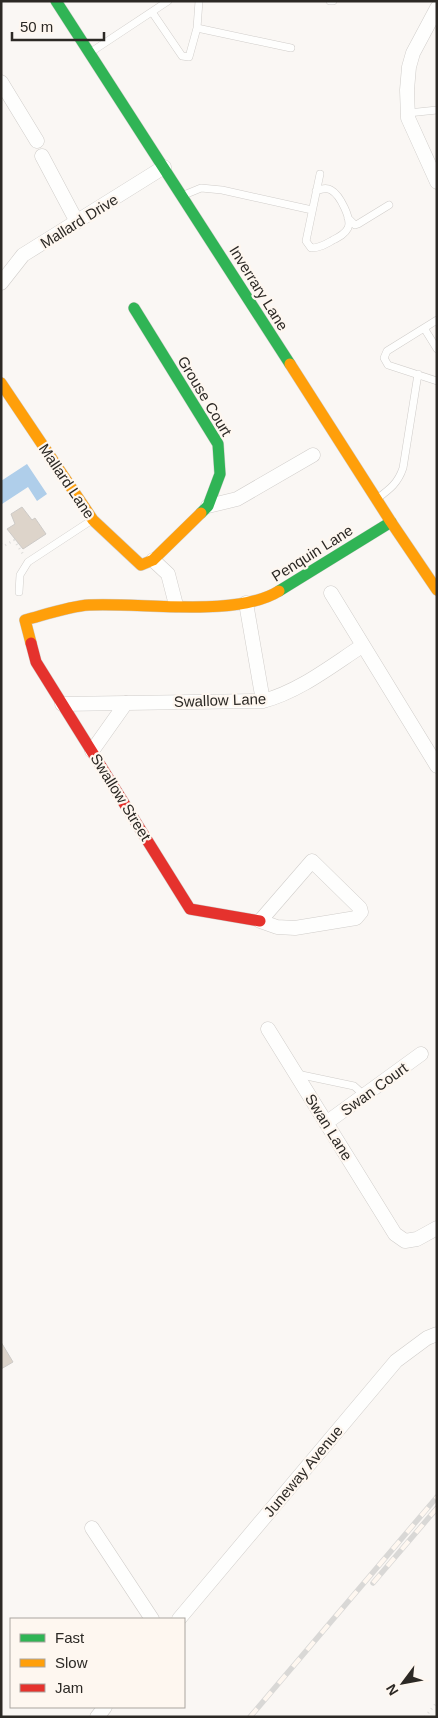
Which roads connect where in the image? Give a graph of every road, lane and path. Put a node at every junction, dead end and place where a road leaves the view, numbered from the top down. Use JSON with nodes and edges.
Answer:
{"nodes":[{"id":1,"x":56,"y":1,"type":"edge"},
{"id":2,"x":168,"y":1,"type":"edge"},
{"id":3,"x":199,"y":1,"type":"edge"},
{"id":4,"x":431,"y":1,"type":"edge"},
{"id":5,"x":437,"y":7,"type":"edge"},
{"id":6,"x":152,"y":12,"type":"junction"},
{"id":7,"x":197,"y":28,"type":"junction"},
{"id":8,"x":291,"y":48,"type":"dead end"},
{"id":9,"x":89,"y":53,"type":"junction"},
{"id":10,"x":3,"y":87,"type":"edge"},
{"id":11,"x":437,"y":110,"type":"edge"},
{"id":12,"x":408,"y":113,"type":"junction"},
{"id":13,"x":37,"y":141,"type":"dead end"},
{"id":14,"x":42,"y":156,"type":"dead end"},
{"id":15,"x":164,"y":167,"type":"junction"},
{"id":16,"x":320,"y":174,"type":"dead end"},
{"id":17,"x":435,"y":174,"type":"edge"},
{"id":18,"x":316,"y":191,"type":"junction"},
{"id":19,"x":182,"y":195,"type":"junction"},
{"id":20,"x":389,"y":205,"type":"dead end"},
{"id":21,"x":312,"y":210,"type":"junction"},
{"id":22,"x":348,"y":218,"type":"junction"},
{"id":23,"x":77,"y":222,"type":"junction"},
{"id":24,"x":1,"y":283,"type":"edge"},
{"id":25,"x":134,"y":308,"type":"dead end"},
{"id":26,"x":437,"y":320,"type":"edge"},
{"id":27,"x":424,"y":328,"type":"junction"},
{"id":28,"x":437,"y":349,"type":"edge"},
{"id":29,"x":418,"y":374,"type":"junction"},
{"id":30,"x":437,"y":381,"type":"edge"},
{"id":31,"x":1,"y":383,"type":"edge"},
{"id":32,"x":312,"y":455,"type":"dead end"},
{"id":33,"x":376,"y":499,"type":"junction"},
{"id":34,"x":208,"y":506,"type":"junction"},
{"id":35,"x":93,"y":520,"type":"junction"},
{"id":36,"x":391,"y":522,"type":"junction"},
{"id":37,"x":1,"y":544,"type":"edge"},
{"id":38,"x":153,"y":560,"type":"junction"},
{"id":39,"x":28,"y":562,"type":"junction"},
{"id":40,"x":437,"y":590,"type":"edge"},
{"id":41,"x":19,"y":592,"type":"dead end"},
{"id":42,"x":331,"y":592,"type":"dead end"},
{"id":43,"x":246,"y":603,"type":"junction"},
{"id":44,"x":176,"y":605,"type":"junction"},
{"id":45,"x":25,"y":620,"type":"joint"},
{"id":46,"x":362,"y":646,"type":"junction"},
{"id":47,"x":263,"y":701,"type":"junction"},
{"id":48,"x":126,"y":703,"type":"junction"},
{"id":49,"x":62,"y":704,"type":"junction"},
{"id":50,"x":92,"y":751,"type":"junction"},
{"id":51,"x":437,"y":766,"type":"edge"},
{"id":52,"x":260,"y":921,"type":"junction"},
{"id":53,"x":268,"y":1029,"type":"dead end"},
{"id":54,"x":421,"y":1054,"type":"dead end"},
{"id":55,"x":295,"y":1073,"type":"junction"},
{"id":56,"x":364,"y":1095,"type":"junction"},
{"id":57,"x":326,"y":1124,"type":"junction"},
{"id":58,"x":437,"y":1228,"type":"edge"},
{"id":59,"x":437,"y":1334,"type":"edge"},
{"id":60,"x":92,"y":1528,"type":"dead end"},
{"id":61,"x":151,"y":1618,"type":"edge"},
{"id":62,"x":180,"y":1618,"type":"edge"},
{"id":63,"x":437,"y":1702,"type":"edge"},
{"id":64,"x":425,"y":1717,"type":"edge"}],
"edges":[{"from":1,"to":9,"type":"street","name":"Inverrary Lane"},
{"from":2,"to":6,"type":"lane"},
{"from":3,"to":7,"type":"lane"},
{"from":4,"to":5,"type":"lane"},
{"from":5,"to":12,"type":"street"},
{"from":6,"to":7,"type":"lane"},
{"from":6,"to":9,"type":"lane"},
{"from":7,"to":8,"type":"lane"},
{"from":9,"to":15,"type":"street","name":"Inverrary Lane"},
{"from":10,"to":13,"type":"street"},
{"from":11,"to":12,"type":"lane"},
{"from":12,"to":17,"type":"street"},
{"from":14,"to":23,"type":"street"},
{"from":15,"to":19,"type":"street","name":"Inverrary Lane"},
{"from":15,"to":23,"type":"street","name":"Mallard Drive"},
{"from":16,"to":18,"type":"lane"},
{"from":18,"to":21,"type":"lane"},
{"from":18,"to":22,"type":"lane"},
{"from":19,"to":21,"type":"lane"},
{"from":19,"to":33,"type":"street","name":"Inverrary Lane"},
{"from":20,"to":22,"type":"lane"},
{"from":21,"to":22,"type":"lane"},
{"from":23,"to":24,"type":"street","name":"Mallard Drive"},
{"from":25,"to":34,"type":"street","name":"Grouse Court"},
{"from":26,"to":27,"type":"lane"},
{"from":27,"to":28,"type":"lane"},
{"from":27,"to":29,"type":"lane"},
{"from":29,"to":30,"type":"lane"},
{"from":29,"to":33,"type":"lane"},
{"from":31,"to":35,"type":"street","name":"Mallard Lane"},
{"from":32,"to":34,"type":"street"},
{"from":33,"to":36,"type":"street","name":"Inverrary Lane"},
{"from":34,"to":38,"type":"street"},
{"from":35,"to":38,"type":"street","name":"Mallard Lane"},
{"from":35,"to":39,"type":"lane"},
{"from":36,"to":40,"type":"street","name":"Inverrary Lane"},
{"from":36,"to":43,"type":"street","name":"Penquin Lane"},
{"from":37,"to":39,"type":"path"},
{"from":38,"to":44,"type":"street"},
{"from":39,"to":41,"type":"lane"},
{"from":42,"to":46,"type":"street"},
{"from":43,"to":44,"type":"street","name":"Penquin Lane"},
{"from":43,"to":47,"type":"street"},
{"from":44,"to":45,"type":"street","name":"Penquin Lane"},
{"from":45,"to":49,"type":"street","name":"Swallow Street"},
{"from":46,"to":47,"type":"street","name":"Swallow Lane"},
{"from":46,"to":51,"type":"street"},
{"from":47,"to":48,"type":"street","name":"Swallow Lane"},
{"from":48,"to":49,"type":"street","name":"Swallow Lane"},
{"from":48,"to":50,"type":"street"},
{"from":49,"to":50,"type":"street","name":"Swallow Street"},
{"from":50,"to":52,"type":"street","name":"Swallow Street"},
{"from":52,"to":52,"type":"street","name":"Swallow Street"},
{"from":53,"to":55,"type":"street","name":"Swan Lane"},
{"from":54,"to":56,"type":"street","name":"Swan Court"},
{"from":55,"to":56,"type":"lane"},
{"from":55,"to":57,"type":"street","name":"Swan Lane"},
{"from":56,"to":57,"type":"street","name":"Swan Court"},
{"from":57,"to":58,"type":"street","name":"Swan Lane"},
{"from":59,"to":62,"type":"street","name":"Juneway Avenue"},
{"from":60,"to":61,"type":"street"},
{"from":63,"to":64,"type":"path"}]}
